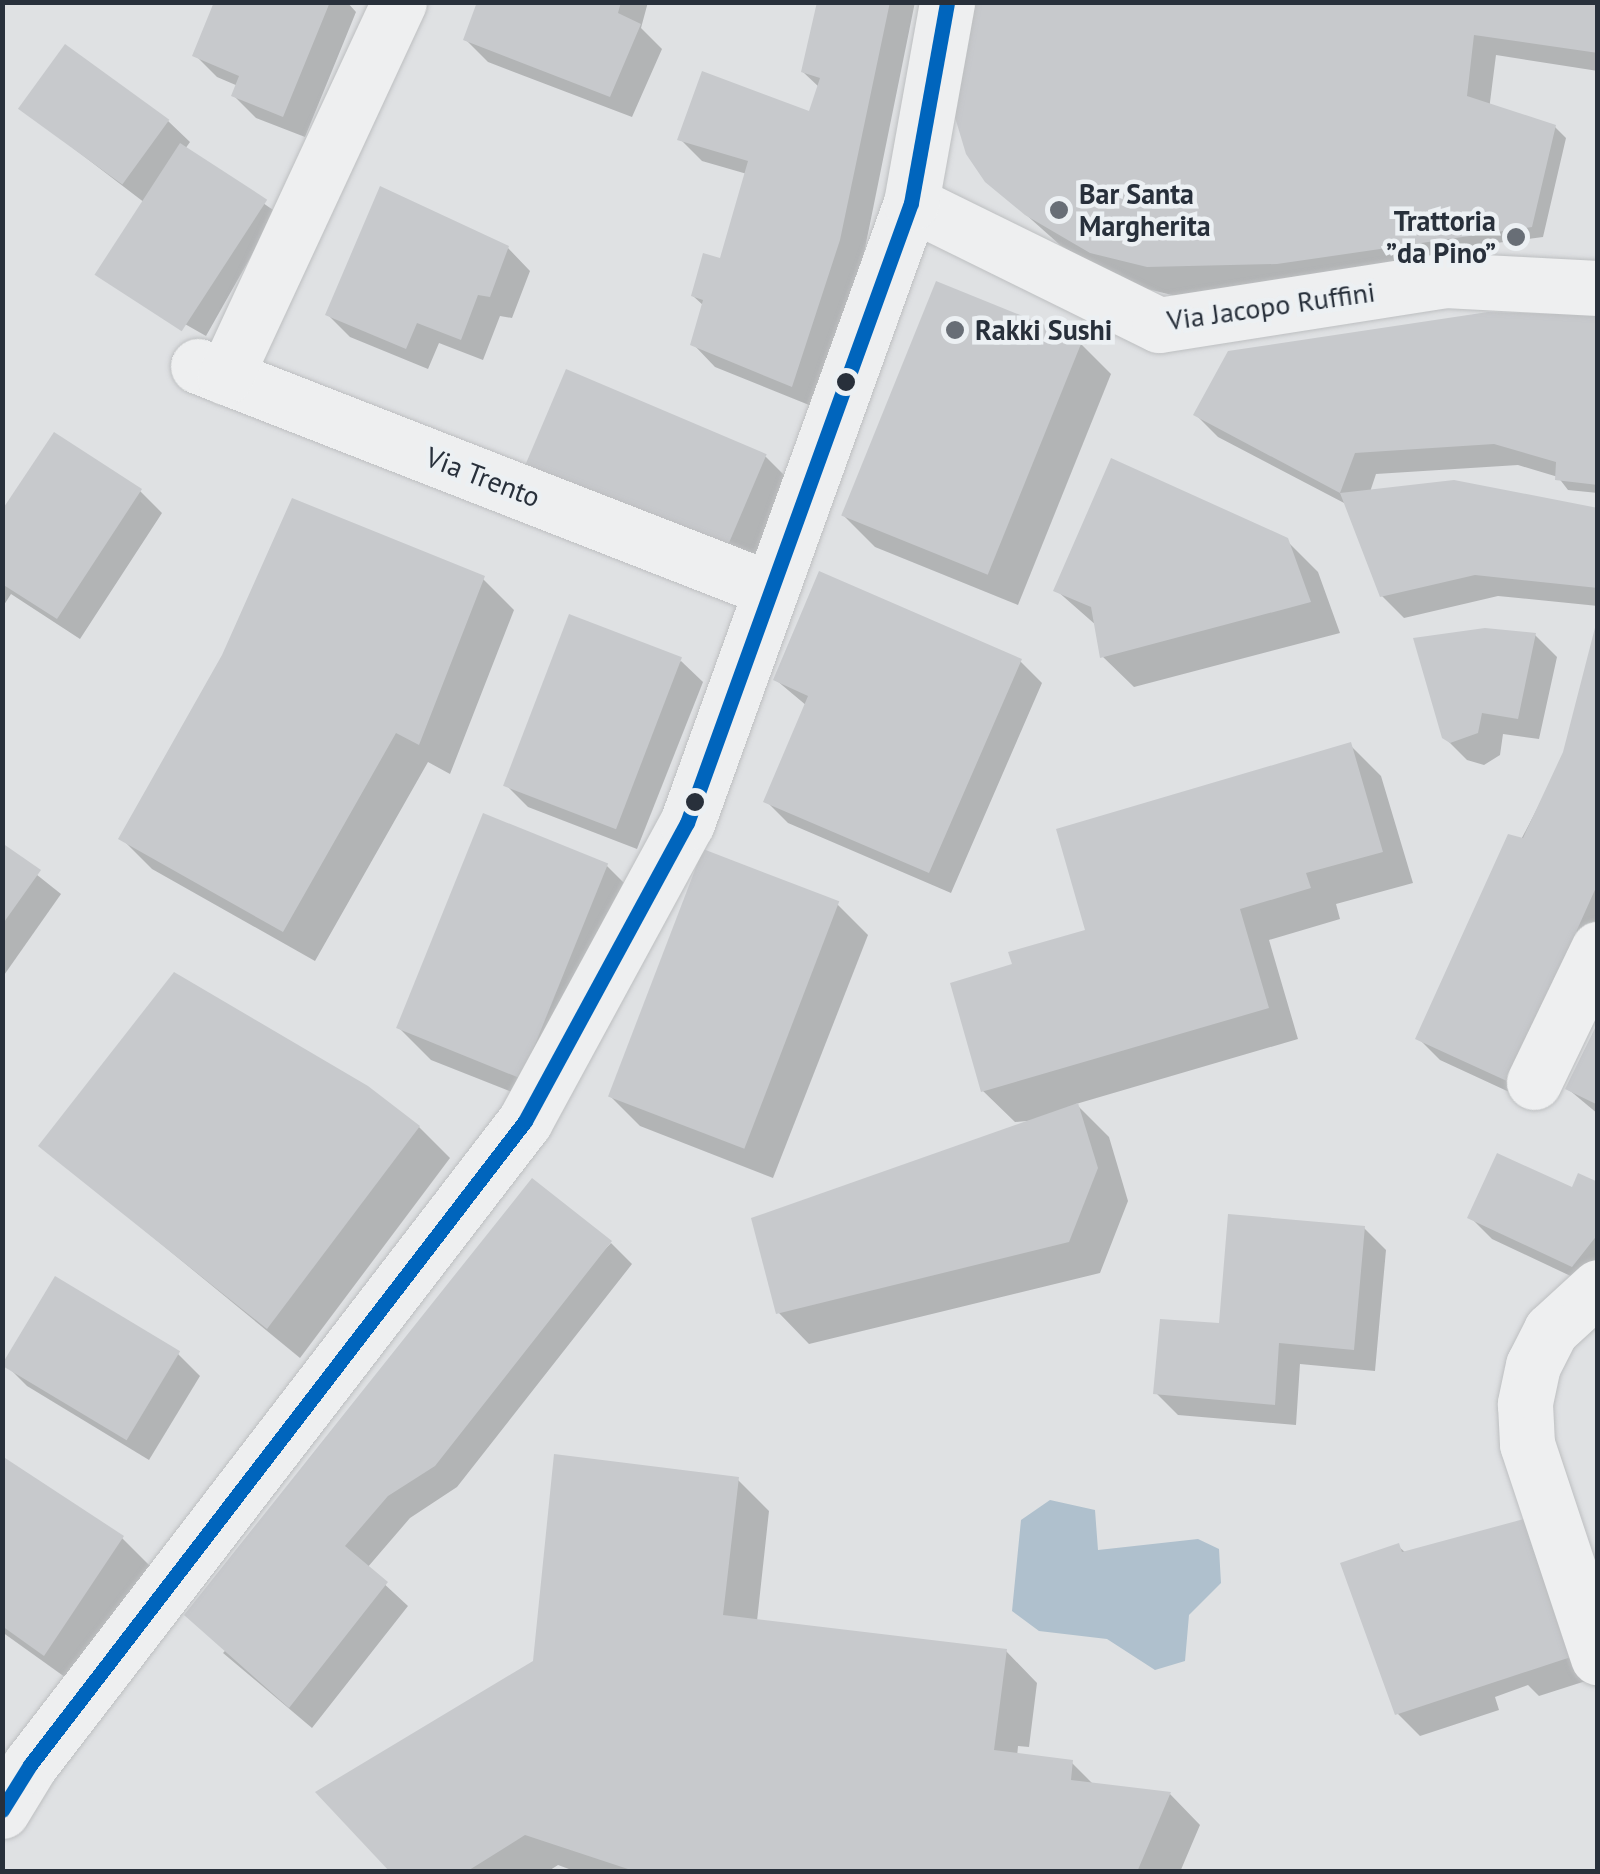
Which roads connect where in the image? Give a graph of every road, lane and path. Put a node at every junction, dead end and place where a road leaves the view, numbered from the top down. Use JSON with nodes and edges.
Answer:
{"nodes":[{"id":1,"x":399,"y":2,"type":"edge"},
{"id":2,"x":948,"y":2,"type":"edge"},
{"id":3,"x":911,"y":204,"type":"junction"},
{"id":4,"x":1598,"y":288,"type":"edge"},
{"id":5,"x":768,"y":588,"type":"junction"},
{"id":6,"x":1598,"y":948,"type":"edge"},
{"id":7,"x":1534,"y":1082,"type":"dead end"},
{"id":8,"x":1598,"y":1287,"type":"edge"},
{"id":9,"x":1598,"y":1658,"type":"edge"},
{"id":10,"x":2,"y":1810,"type":"edge"}],
"edges":[{"from":1,"to":5,"type":"street","name":"Via Trento"},
{"from":2,"to":3,"type":"street"},
{"from":3,"to":4,"type":"street","name":"Via Jacopo Ruffini"},
{"from":3,"to":5,"type":"street"},
{"from":5,"to":10,"type":"street"},
{"from":6,"to":7,"type":"street"},
{"from":8,"to":9,"type":"street"}]}
